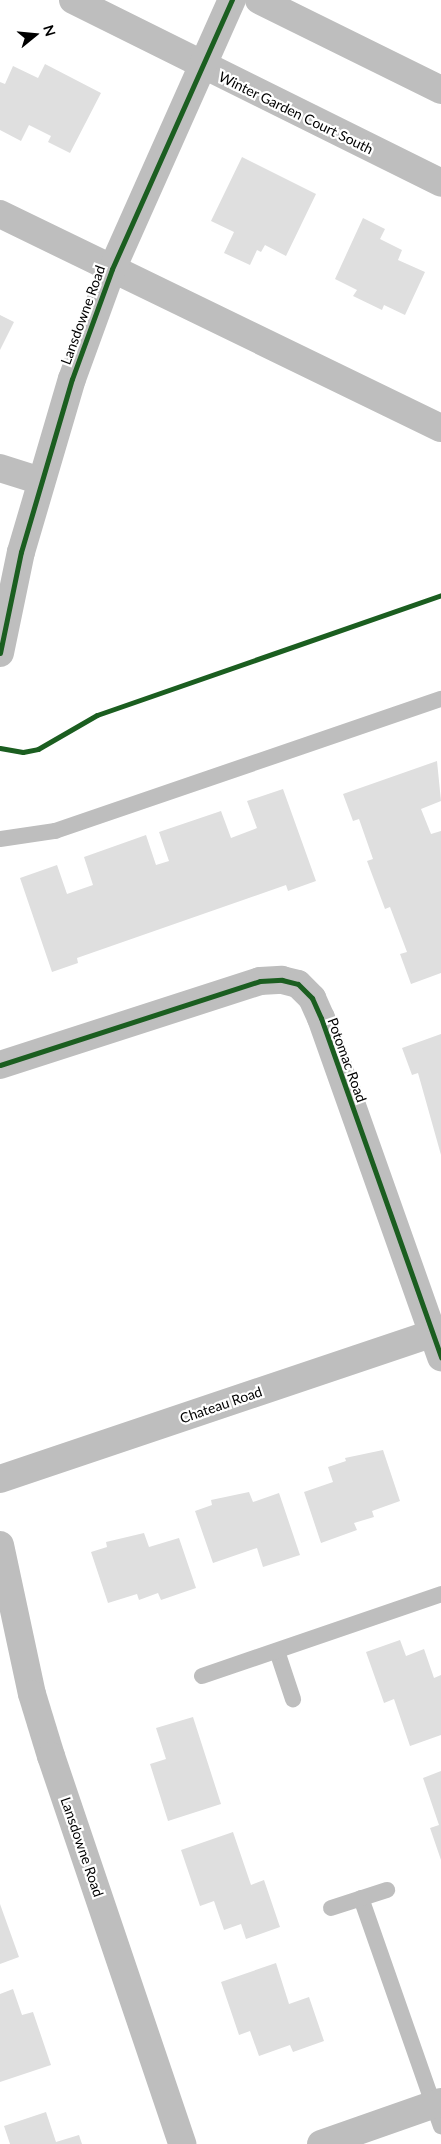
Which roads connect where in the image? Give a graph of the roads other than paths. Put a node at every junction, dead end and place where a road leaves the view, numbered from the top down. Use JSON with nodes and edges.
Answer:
{"nodes":[{"id":1,"x":73,"y":0,"type":"edge"},
{"id":2,"x":232,"y":0,"type":"edge"},
{"id":3,"x":259,"y":0,"type":"edge"},
{"id":4,"x":199,"y":66,"type":"junction"},
{"id":5,"x":441,"y":90,"type":"edge"},
{"id":6,"x":441,"y":183,"type":"edge"},
{"id":7,"x":0,"y":214,"type":"edge"},
{"id":8,"x":112,"y":269,"type":"junction"},
{"id":9,"x":441,"y":428,"type":"edge"},
{"id":10,"x":0,"y":468,"type":"edge"},
{"id":11,"x":41,"y":481,"type":"junction"},
{"id":12,"x":0,"y":653,"type":"edge"},
{"id":13,"x":441,"y":699,"type":"edge"},
{"id":14,"x":0,"y":839,"type":"edge"},
{"id":15,"x":0,"y":1065,"type":"edge"},
{"id":16,"x":438,"y":1340,"type":"edge"},
{"id":17,"x":0,"y":1479,"type":"edge"},
{"id":18,"x":0,"y":1545,"type":"edge"},
{"id":19,"x":441,"y":1594,"type":"edge"},
{"id":20,"x":277,"y":1651,"type":"junction"},
{"id":21,"x":202,"y":1676,"type":"dead end"},
{"id":22,"x":293,"y":1699,"type":"dead end"},
{"id":23,"x":386,"y":1890,"type":"dead end"},
{"id":24,"x":361,"y":1898,"type":"junction"},
{"id":25,"x":331,"y":1908,"type":"dead end"},
{"id":26,"x":438,"y":2111,"type":"edge"},
{"id":27,"x":182,"y":2144,"type":"edge"},
{"id":28,"x":321,"y":2144,"type":"edge"}],
"edges":[{"from":1,"to":4,"type":"street","name":"Winter Garden Court South"},
{"from":2,"to":4,"type":"street","name":"Lansdowne Road"},
{"from":3,"to":5,"type":"street"},
{"from":4,"to":6,"type":"street","name":"Winter Garden Court South"},
{"from":4,"to":8,"type":"street","name":"Lansdowne Road"},
{"from":7,"to":8,"type":"street"},
{"from":8,"to":9,"type":"street"},
{"from":8,"to":11,"type":"street","name":"Lansdowne Road"},
{"from":10,"to":11,"type":"street"},
{"from":11,"to":12,"type":"street","name":"Lansdowne Road"},
{"from":13,"to":14,"type":"lane"},
{"from":15,"to":16,"type":"street","name":"Potomac Road"},
{"from":16,"to":17,"type":"street","name":"Chateau Road"},
{"from":18,"to":27,"type":"street","name":"Lansdowne Road"},
{"from":19,"to":20,"type":"lane"},
{"from":20,"to":21,"type":"lane"},
{"from":20,"to":22,"type":"lane"},
{"from":23,"to":24,"type":"lane"},
{"from":24,"to":25,"type":"lane"},
{"from":24,"to":26,"type":"lane"},
{"from":26,"to":28,"type":"street"}]}
